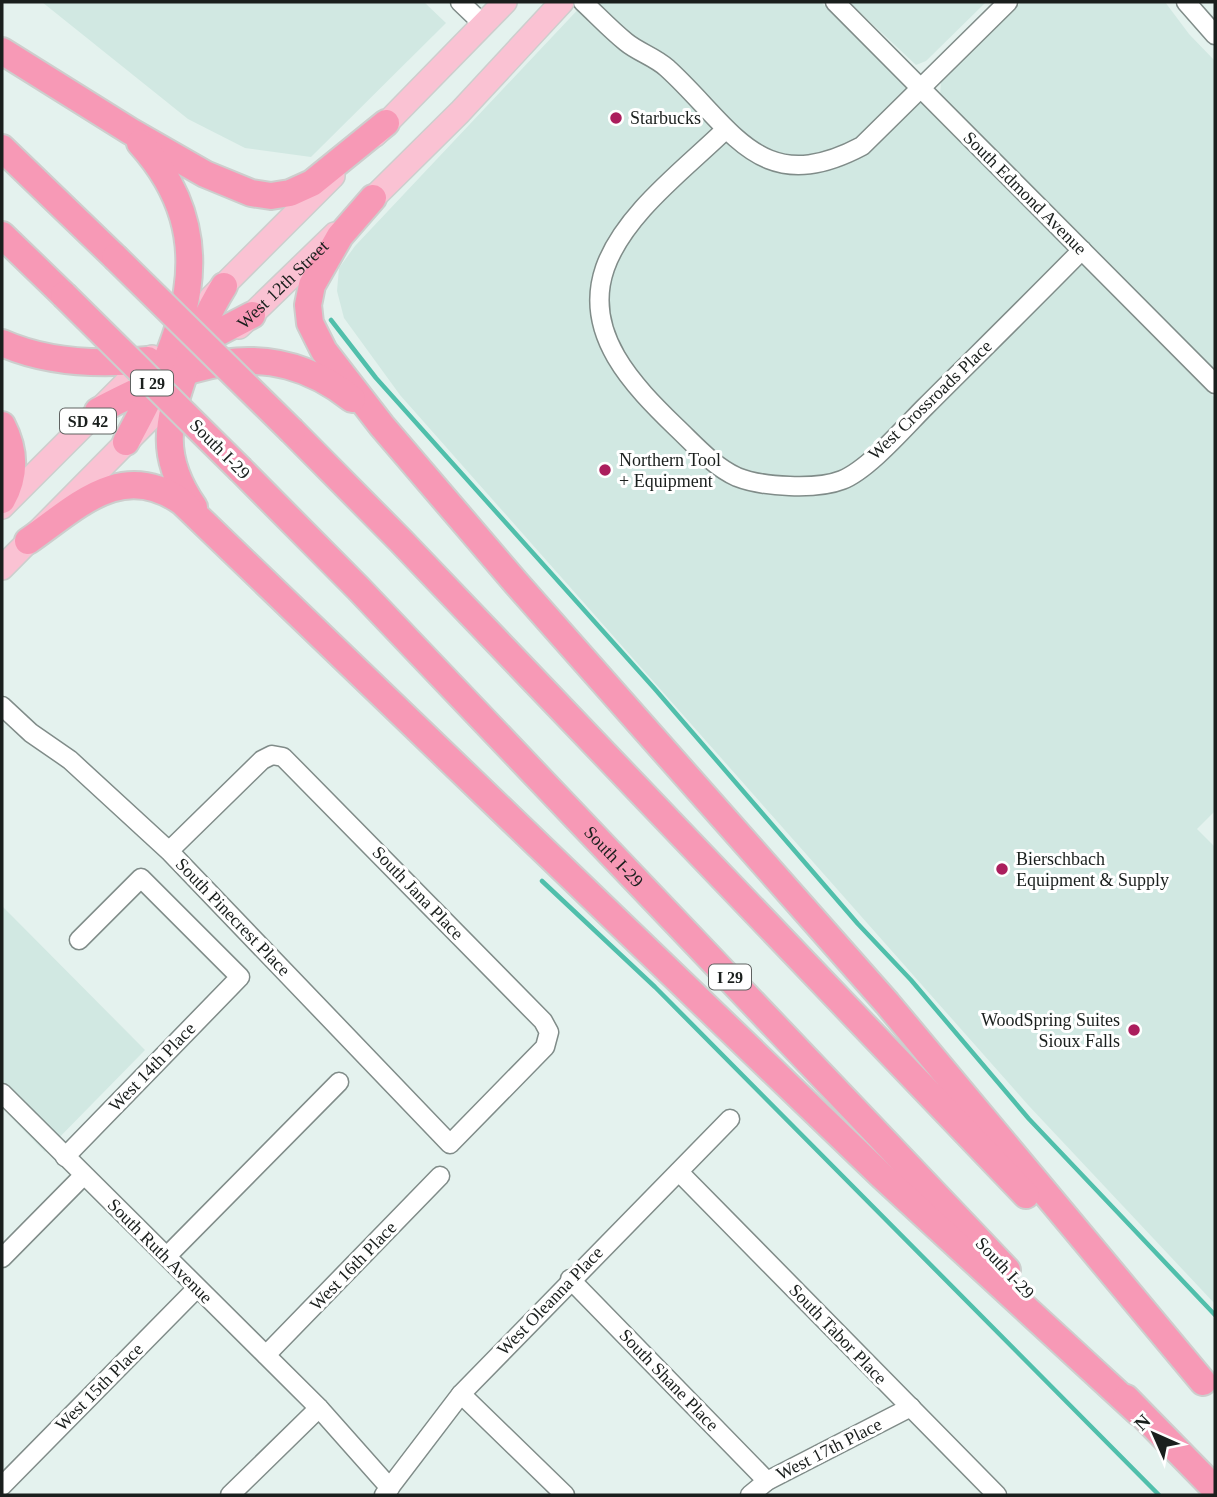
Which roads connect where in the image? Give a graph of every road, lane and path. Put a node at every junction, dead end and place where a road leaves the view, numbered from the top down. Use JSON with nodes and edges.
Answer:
{"nodes":[{"id":1,"x":460,"y":2,"type":"edge"},
{"id":2,"x":505,"y":2,"type":"edge"},
{"id":3,"x":562,"y":2,"type":"edge"},
{"id":4,"x":583,"y":2,"type":"edge"},
{"id":5,"x":835,"y":2,"type":"edge"},
{"id":6,"x":1008,"y":2,"type":"edge"},
{"id":7,"x":1186,"y":2,"type":"edge"},
{"id":8,"x":483,"y":24,"type":"junction"},
{"id":9,"x":1215,"y":35,"type":"edge"},
{"id":10,"x":2,"y":51,"type":"edge"},
{"id":11,"x":921,"y":88,"type":"junction"},
{"id":12,"x":386,"y":123,"type":"junction"},
{"id":13,"x":725,"y":130,"type":"junction"},
{"id":14,"x":130,"y":131,"type":"junction"},
{"id":15,"x":2,"y":148,"type":"edge"},
{"id":16,"x":373,"y":198,"type":"junction"},
{"id":17,"x":2,"y":235,"type":"edge"},
{"id":18,"x":1082,"y":250,"type":"junction"},
{"id":19,"x":224,"y":286,"type":"joint"},
{"id":20,"x":252,"y":315,"type":"joint"},
{"id":21,"x":2,"y":343,"type":"edge"},
{"id":22,"x":176,"y":363,"type":"junction"},
{"id":23,"x":1215,"y":384,"type":"edge"},
{"id":24,"x":98,"y":411,"type":"joint"},
{"id":25,"x":2,"y":425,"type":"edge"},
{"id":26,"x":382,"y":426,"type":"junction"},
{"id":27,"x":126,"y":442,"type":"joint"},
{"id":28,"x":2,"y":500,"type":"edge"},
{"id":29,"x":2,"y":507,"type":"edge"},
{"id":30,"x":210,"y":528,"type":"junction"},
{"id":31,"x":28,"y":541,"type":"junction"},
{"id":32,"x":2,"y":568,"type":"edge"},
{"id":33,"x":2,"y":706,"type":"edge"},
{"id":34,"x":169,"y":851,"type":"junction"},
{"id":35,"x":79,"y":940,"type":"dead end"},
{"id":36,"x":340,"y":1082,"type":"dead end"},
{"id":37,"x":2,"y":1093,"type":"edge"},
{"id":38,"x":730,"y":1119,"type":"dead end"},
{"id":39,"x":450,"y":1144,"type":"joint"},
{"id":40,"x":65,"y":1157,"type":"junction"},
{"id":41,"x":679,"y":1172,"type":"junction"},
{"id":42,"x":83,"y":1176,"type":"junction"},
{"id":43,"x":440,"y":1176,"type":"dead end"},
{"id":44,"x":167,"y":1256,"type":"junction"},
{"id":45,"x":2,"y":1258,"type":"edge"},
{"id":46,"x":570,"y":1279,"type":"junction"},
{"id":47,"x":197,"y":1288,"type":"junction"},
{"id":48,"x":266,"y":1355,"type":"junction"},
{"id":49,"x":1209,"y":1388,"type":"edge"},
{"id":50,"x":461,"y":1394,"type":"junction"},
{"id":51,"x":911,"y":1407,"type":"junction"},
{"id":52,"x":319,"y":1408,"type":"junction"},
{"id":53,"x":1138,"y":1412,"type":"junction"},
{"id":54,"x":768,"y":1480,"type":"junction"},
{"id":55,"x":2,"y":1486,"type":"edge"},
{"id":56,"x":1215,"y":1489,"type":"edge"},
{"id":57,"x":387,"y":1492,"type":"edge"},
{"id":58,"x":230,"y":1495,"type":"edge"},
{"id":59,"x":565,"y":1495,"type":"edge"},
{"id":60,"x":750,"y":1495,"type":"edge"},
{"id":61,"x":997,"y":1495,"type":"edge"}],
"edges":[{"from":1,"to":8,"type":"street"},
{"from":2,"to":8,"type":"main road"},
{"from":3,"to":16,"type":"main road","name":"West 12th Street"},
{"from":4,"to":13,"type":"street"},
{"from":5,"to":11,"type":"street","name":"South Edmond Avenue"},
{"from":6,"to":11,"type":"street"},
{"from":7,"to":9,"type":"street"},
{"from":8,"to":12,"type":"main road"},
{"from":10,"to":14,"type":"highway"},
{"from":11,"to":13,"type":"street"},
{"from":11,"to":18,"type":"street","name":"South Edmond Avenue"},
{"from":12,"to":14,"type":"highway"},
{"from":12,"to":19,"type":"main road"},
{"from":13,"to":18,"type":"street","name":"West Crossroads Place"},
{"from":14,"to":22,"type":"highway"},
{"from":15,"to":49,"type":"highway","bridge":true},
{"from":16,"to":20,"type":"main road","name":"West 12th Street"},
{"from":16,"to":26,"type":"highway"},
{"from":17,"to":53,"type":"highway","name":"South I-29","number":"I 29","bridge":true},
{"from":18,"to":23,"type":"street","name":"South Edmond Avenue"},
{"from":19,"to":22,"type":"highway"},
{"from":20,"to":22,"type":"highway"},
{"from":21,"to":22,"type":"highway"},
{"from":22,"to":24,"type":"highway"},
{"from":22,"to":26,"type":"highway"},
{"from":22,"to":27,"type":"highway"},
{"from":22,"to":30,"type":"highway"},
{"from":24,"to":29,"type":"main road","number":"SD 42"},
{"from":25,"to":28,"type":"highway"},
{"from":26,"to":49,"type":"highway"},
{"from":27,"to":31,"type":"main road","number":"SD 42"},
{"from":30,"to":31,"type":"highway"},
{"from":30,"to":53,"type":"highway"},
{"from":31,"to":32,"type":"main road","number":"SD 42"},
{"from":33,"to":34,"type":"street","name":"South Pinecrest Place"},
{"from":34,"to":39,"type":"street","name":"South Pinecrest Place"},
{"from":34,"to":39,"type":"street","name":"South Jana Place"},
{"from":35,"to":40,"type":"street","name":"West 14th Place"},
{"from":36,"to":44,"type":"street"},
{"from":37,"to":40,"type":"street","name":"South Ruth Avenue"},
{"from":38,"to":41,"type":"street","name":"West Oleanna Place"},
{"from":40,"to":42,"type":"street","name":"South Ruth Avenue"},
{"from":41,"to":46,"type":"street","name":"West Oleanna Place"},
{"from":41,"to":51,"type":"street","name":"South Tabor Place"},
{"from":42,"to":44,"type":"street","name":"South Ruth Avenue"},
{"from":42,"to":45,"type":"street"},
{"from":43,"to":48,"type":"street","name":"West 16th Place"},
{"from":44,"to":47,"type":"street","name":"South Ruth Avenue"},
{"from":46,"to":50,"type":"street","name":"West Oleanna Place"},
{"from":46,"to":54,"type":"street","name":"South Shane Place"},
{"from":47,"to":48,"type":"street","name":"South Ruth Avenue"},
{"from":47,"to":55,"type":"street","name":"West 15th Place"},
{"from":48,"to":52,"type":"street","name":"South Ruth Avenue"},
{"from":50,"to":57,"type":"street","name":"West Oleanna Place"},
{"from":50,"to":59,"type":"street"},
{"from":51,"to":54,"type":"street","name":"West 17th Place"},
{"from":51,"to":61,"type":"street","name":"South Tabor Place"},
{"from":52,"to":57,"type":"street","name":"South Ruth Avenue"},
{"from":52,"to":58,"type":"street"},
{"from":53,"to":56,"type":"highway","name":"South I-29","number":"I 29"},
{"from":54,"to":60,"type":"street","name":"West 17th Place"}]}
